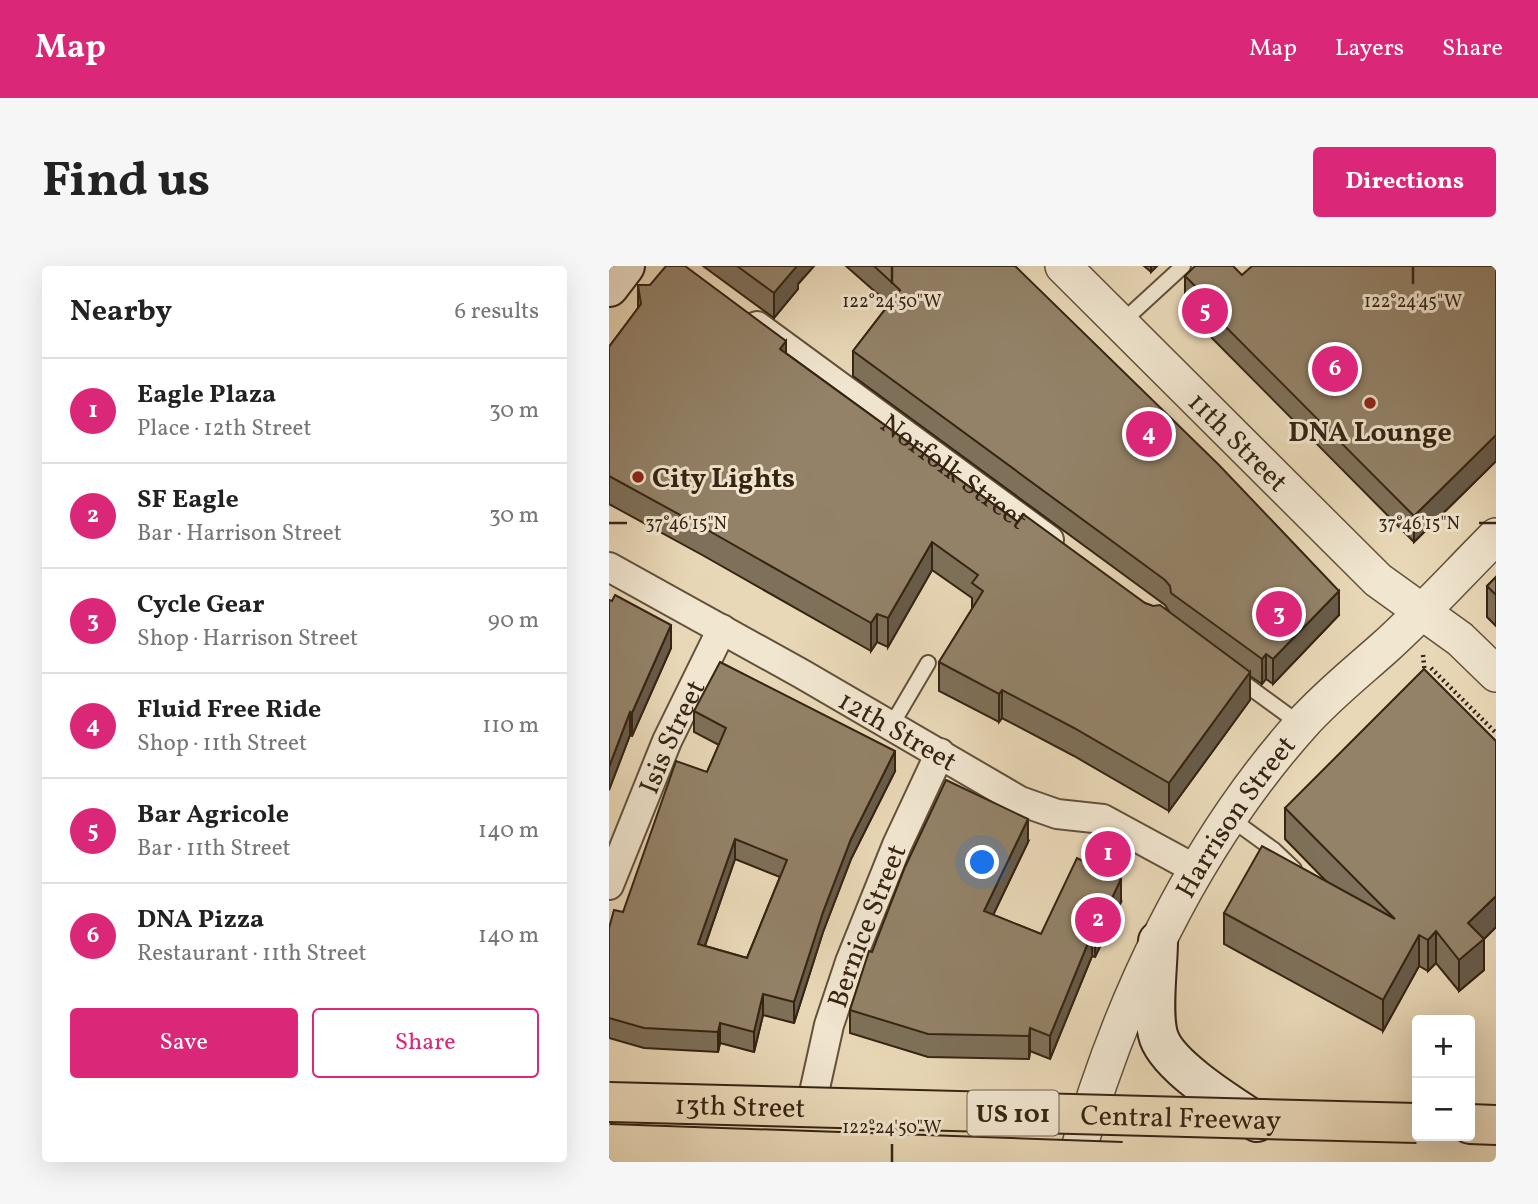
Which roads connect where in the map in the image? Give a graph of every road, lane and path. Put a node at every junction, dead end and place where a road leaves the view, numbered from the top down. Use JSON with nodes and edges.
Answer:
{"nodes":[{"id":1,"x":625,"y":266,"type":"edge"},
{"id":2,"x":1063,"y":266,"type":"edge"},
{"id":3,"x":1183,"y":266,"type":"edge"},
{"id":4,"x":609,"y":287,"type":"edge"},
{"id":5,"x":733,"y":309,"type":"edge"},
{"id":6,"x":1121,"y":324,"type":"junction"},
{"id":7,"x":1496,"y":536,"type":"edge"},
{"id":8,"x":1068,"y":554,"type":"edge"},
{"id":9,"x":609,"y":567,"type":"edge"},
{"id":10,"x":1421,"y":612,"type":"junction"},
{"id":11,"x":722,"y":629,"type":"junction"},
{"id":12,"x":928,"y":663,"type":"dead end"},
{"id":13,"x":1220,"y":666,"type":"edge"},
{"id":14,"x":1431,"y":668,"type":"dead end"},
{"id":15,"x":1496,"y":674,"type":"edge"},
{"id":16,"x":1433,"y":684,"type":"edge"},
{"id":17,"x":1301,"y":725,"type":"junction"},
{"id":18,"x":891,"y":726,"type":"junction"},
{"id":19,"x":1496,"y":733,"type":"edge"},
{"id":20,"x":940,"y":753,"type":"junction"},
{"id":21,"x":1230,"y":818,"type":"junction"},
{"id":22,"x":1197,"y":870,"type":"junction"},
{"id":23,"x":1304,"y":878,"type":"edge"},
{"id":24,"x":609,"y":885,"type":"edge"},
{"id":25,"x":1158,"y":941,"type":"junction"},
{"id":26,"x":609,"y":1101,"type":"edge"},
{"id":27,"x":811,"y":1106,"type":"junction"},
{"id":28,"x":1087,"y":1116,"type":"junction"},
{"id":29,"x":1257,"y":1122,"type":"junction"},
{"id":30,"x":1412,"y":1125,"type":"edge"},
{"id":31,"x":1412,"y":1125,"type":"edge"},
{"id":32,"x":1475,"y":1126,"type":"edge"},
{"id":33,"x":1496,"y":1127,"type":"edge"},
{"id":34,"x":609,"y":1146,"type":"edge"},
{"id":35,"x":661,"y":1156,"type":"edge"},
{"id":36,"x":933,"y":1160,"type":"edge"},
{"id":37,"x":1031,"y":1162,"type":"edge"},
{"id":38,"x":1075,"y":1162,"type":"edge"},
{"id":39,"x":1122,"y":1162,"type":"edge"}],
"edges":[{"from":1,"to":4,"type":"main road"},
{"from":2,"to":6,"type":"street","name":"11th Street"},
{"from":3,"to":6,"type":"lane"},
{"from":5,"to":8,"type":"street","name":"Norfolk Street"},
{"from":6,"to":10,"type":"street","name":"11th Street"},
{"from":7,"to":10,"type":"street","name":"Harrison Street"},
{"from":9,"to":11,"type":"street","name":"12th Street"},
{"from":10,"to":15,"type":"street","name":"11th Street"},
{"from":10,"to":16,"type":"path"},
{"from":10,"to":17,"type":"street","name":"Harrison Street"},
{"from":11,"to":18,"type":"street","name":"12th Street"},
{"from":11,"to":24,"type":"street","name":"Isis Street"},
{"from":12,"to":18,"type":"lane"},
{"from":13,"to":17,"type":"lane"},
{"from":14,"to":19,"type":"path"},
{"from":17,"to":21,"type":"street","name":"Harrison Street"},
{"from":18,"to":20,"type":"street","name":"12th Street"},
{"from":20,"to":22,"type":"street","name":"12th Street"},
{"from":20,"to":27,"type":"street","name":"Bernice Street"},
{"from":21,"to":22,"type":"street","name":"Harrison Street"},
{"from":21,"to":23,"type":"lane"},
{"from":22,"to":25,"type":"street","name":"Harrison Street"},
{"from":25,"to":28,"type":"street","name":"Harrison Street"},
{"from":25,"to":29,"type":"main road"},
{"from":26,"to":27,"type":"main road","name":"13th Street"},
{"from":26,"to":31,"type":"highway","name":"Central Freeway","number":"US 101","bridge":true},
{"from":27,"to":28,"type":"main road","name":"13th Street"},
{"from":28,"to":29,"type":"main road","name":"13th Street"},
{"from":28,"to":38,"type":"street","name":"Harrison Street"},
{"from":29,"to":30,"type":"main road","name":"13th Street"},
{"from":32,"to":33,"type":"highway"},
{"from":34,"to":35,"type":"main road","name":"13th Street"},
{"from":34,"to":39,"type":"highway","name":"Central Freeway","number":"US 101","bridge":true},
{"from":35,"to":36,"type":"main road","name":"13th Street"},
{"from":36,"to":37,"type":"main road","name":"13th Street"}]}
